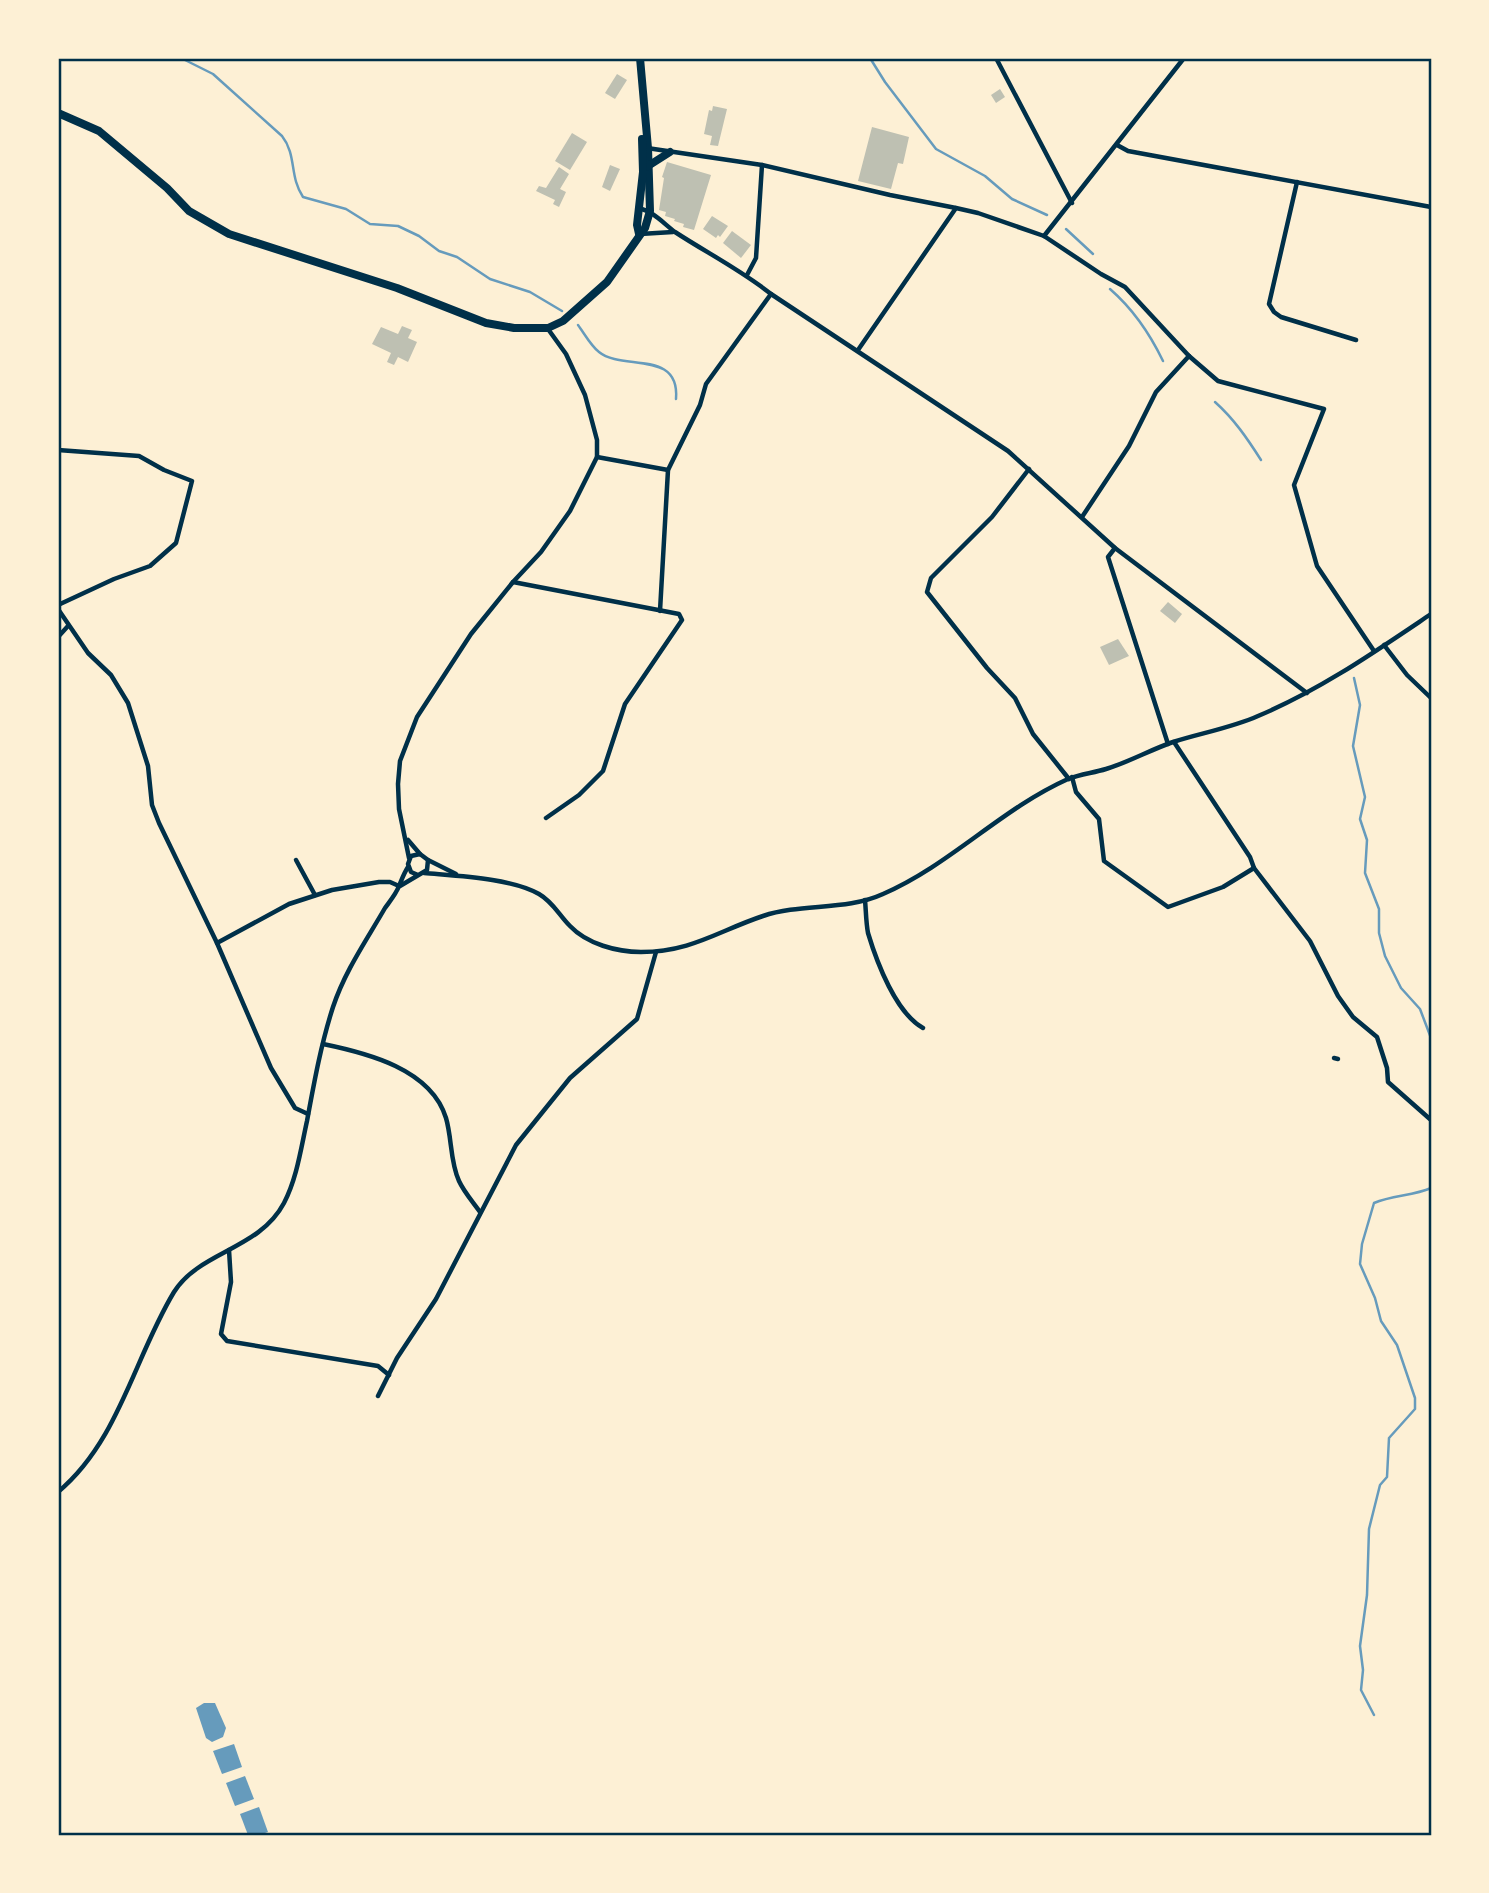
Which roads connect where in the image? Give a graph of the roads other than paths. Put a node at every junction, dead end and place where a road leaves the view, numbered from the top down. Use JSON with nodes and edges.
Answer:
{"nodes":[{"id":1,"x":640,"y":58,"type":"edge"},
{"id":2,"x":996,"y":58,"type":"edge"},
{"id":3,"x":1184,"y":58,"type":"edge"},
{"id":4,"x":58,"y":113,"type":"edge"},
{"id":5,"x":1116,"y":145,"type":"junction"},
{"id":6,"x":645,"y":148,"type":"junction"},
{"id":7,"x":670,"y":152,"type":"junction"},
{"id":8,"x":762,"y":165,"type":"junction"},
{"id":9,"x":648,"y":166,"type":"junction"},
{"id":10,"x":1297,"y":182,"type":"junction"},
{"id":11,"x":1072,"y":202,"type":"junction"},
{"id":12,"x":1431,"y":207,"type":"edge"},
{"id":13,"x":639,"y":208,"type":"junction"},
{"id":14,"x":956,"y":208,"type":"junction"},
{"id":15,"x":650,"y":211,"type":"junction"},
{"id":16,"x":675,"y":232,"type":"junction"},
{"id":17,"x":639,"y":234,"type":"junction"},
{"id":18,"x":1044,"y":236,"type":"junction"},
{"id":19,"x":747,"y":275,"type":"junction"},
{"id":20,"x":771,"y":294,"type":"junction"},
{"id":21,"x":548,"y":328,"type":"junction"},
{"id":22,"x":1356,"y":340,"type":"dead end"},
{"id":23,"x":858,"y":350,"type":"junction"},
{"id":24,"x":1189,"y":356,"type":"junction"},
{"id":25,"x":58,"y":450,"type":"edge"},
{"id":26,"x":597,"y":457,"type":"junction"},
{"id":27,"x":1029,"y":469,"type":"junction"},
{"id":28,"x":668,"y":470,"type":"junction"},
{"id":29,"x":1082,"y":517,"type":"junction"},
{"id":30,"x":1115,"y":548,"type":"junction"},
{"id":31,"x":513,"y":582,"type":"junction"},
{"id":32,"x":58,"y":607,"type":"edge"},
{"id":33,"x":660,"y":611,"type":"junction"},
{"id":34,"x":1431,"y":614,"type":"edge"},
{"id":35,"x":68,"y":626,"type":"junction"},
{"id":36,"x":58,"y":637,"type":"edge"},
{"id":37,"x":1384,"y":645,"type":"junction"},
{"id":38,"x":1374,"y":652,"type":"junction"},
{"id":39,"x":1307,"y":692,"type":"junction"},
{"id":40,"x":1431,"y":698,"type":"edge"},
{"id":41,"x":1171,"y":743,"type":"junction"},
{"id":42,"x":1070,"y":778,"type":"junction"},
{"id":43,"x":546,"y":818,"type":"dead end"},
{"id":44,"x":407,"y":840,"type":"junction"},
{"id":45,"x":420,"y":854,"type":"junction"},
{"id":46,"x":409,"y":858,"type":"junction"},
{"id":47,"x":296,"y":860,"type":"dead end"},
{"id":48,"x":428,"y":860,"type":"junction"},
{"id":49,"x":408,"y":866,"type":"junction"},
{"id":50,"x":1254,"y":867,"type":"junction"},
{"id":51,"x":424,"y":873,"type":"junction"},
{"id":52,"x":418,"y":875,"type":"junction"},
{"id":53,"x":457,"y":875,"type":"junction"},
{"id":54,"x":399,"y":887,"type":"junction"},
{"id":55,"x":315,"y":895,"type":"junction"},
{"id":56,"x":865,"y":900,"type":"junction"},
{"id":57,"x":217,"y":943,"type":"junction"},
{"id":58,"x":656,"y":952,"type":"junction"},
{"id":59,"x":923,"y":1028,"type":"dead end"},
{"id":60,"x":323,"y":1044,"type":"junction"},
{"id":61,"x":308,"y":1114,"type":"junction"},
{"id":62,"x":1431,"y":1120,"type":"edge"},
{"id":63,"x":480,"y":1212,"type":"junction"},
{"id":64,"x":229,"y":1250,"type":"junction"},
{"id":65,"x":389,"y":1375,"type":"junction"},
{"id":66,"x":378,"y":1396,"type":"dead end"},
{"id":67,"x":58,"y":1492,"type":"edge"}],
"edges":[{"from":1,"to":6,"type":"main road"},
{"from":2,"to":11,"type":"street"},
{"from":3,"to":5,"type":"street"},
{"from":4,"to":21,"type":"main road"},
{"from":5,"to":10,"type":"street"},
{"from":5,"to":11,"type":"street"},
{"from":6,"to":7,"type":"street"},
{"from":6,"to":9,"type":"main road"},
{"from":6,"to":13,"type":"main road"},
{"from":7,"to":8,"type":"street"},
{"from":7,"to":9,"type":"main road"},
{"from":8,"to":14,"type":"street"},
{"from":8,"to":19,"type":"street"},
{"from":9,"to":15,"type":"main road"},
{"from":10,"to":12,"type":"street"},
{"from":10,"to":22,"type":"street"},
{"from":11,"to":18,"type":"street"},
{"from":13,"to":15,"type":"street"},
{"from":13,"to":17,"type":"main road"},
{"from":14,"to":18,"type":"street"},
{"from":14,"to":23,"type":"street"},
{"from":15,"to":16,"type":"street"},
{"from":15,"to":17,"type":"main road"},
{"from":16,"to":17,"type":"street"},
{"from":16,"to":19,"type":"street"},
{"from":17,"to":21,"type":"main road"},
{"from":18,"to":24,"type":"street"},
{"from":19,"to":20,"type":"street"},
{"from":20,"to":23,"type":"street"},
{"from":20,"to":28,"type":"street"},
{"from":21,"to":26,"type":"street"},
{"from":23,"to":27,"type":"street"},
{"from":24,"to":29,"type":"street"},
{"from":24,"to":38,"type":"street"},
{"from":25,"to":32,"type":"street"},
{"from":26,"to":28,"type":"street"},
{"from":26,"to":31,"type":"street"},
{"from":27,"to":29,"type":"street"},
{"from":27,"to":42,"type":"street"},
{"from":28,"to":33,"type":"street"},
{"from":29,"to":30,"type":"street"},
{"from":30,"to":39,"type":"street"},
{"from":30,"to":41,"type":"street"},
{"from":31,"to":33,"type":"street"},
{"from":31,"to":44,"type":"street"},
{"from":32,"to":35,"type":"street"},
{"from":33,"to":43,"type":"street"},
{"from":34,"to":37,"type":"street"},
{"from":35,"to":36,"type":"street"},
{"from":35,"to":57,"type":"street"},
{"from":37,"to":38,"type":"street"},
{"from":37,"to":40,"type":"street"},
{"from":38,"to":39,"type":"street"},
{"from":39,"to":41,"type":"street"},
{"from":41,"to":42,"type":"street"},
{"from":41,"to":50,"type":"street"},
{"from":42,"to":50,"type":"street"},
{"from":42,"to":56,"type":"street"},
{"from":44,"to":45,"type":"street"},
{"from":44,"to":46,"type":"street"},
{"from":45,"to":46,"type":"street"},
{"from":45,"to":48,"type":"street"},
{"from":46,"to":49,"type":"street"},
{"from":47,"to":55,"type":"street"},
{"from":48,"to":51,"type":"street"},
{"from":48,"to":53,"type":"street"},
{"from":49,"to":52,"type":"street"},
{"from":49,"to":54,"type":"street"},
{"from":50,"to":62,"type":"street"},
{"from":51,"to":52,"type":"street"},
{"from":51,"to":53,"type":"street"},
{"from":52,"to":54,"type":"street"},
{"from":53,"to":58,"type":"street"},
{"from":54,"to":55,"type":"street"},
{"from":54,"to":60,"type":"street"},
{"from":55,"to":57,"type":"street"},
{"from":56,"to":58,"type":"street"},
{"from":56,"to":59,"type":"street"},
{"from":57,"to":61,"type":"street"},
{"from":58,"to":63,"type":"street"},
{"from":60,"to":61,"type":"street"},
{"from":60,"to":63,"type":"street"},
{"from":61,"to":64,"type":"street"},
{"from":63,"to":65,"type":"street"},
{"from":64,"to":65,"type":"street"},
{"from":64,"to":67,"type":"street"},
{"from":65,"to":66,"type":"street"}]}
